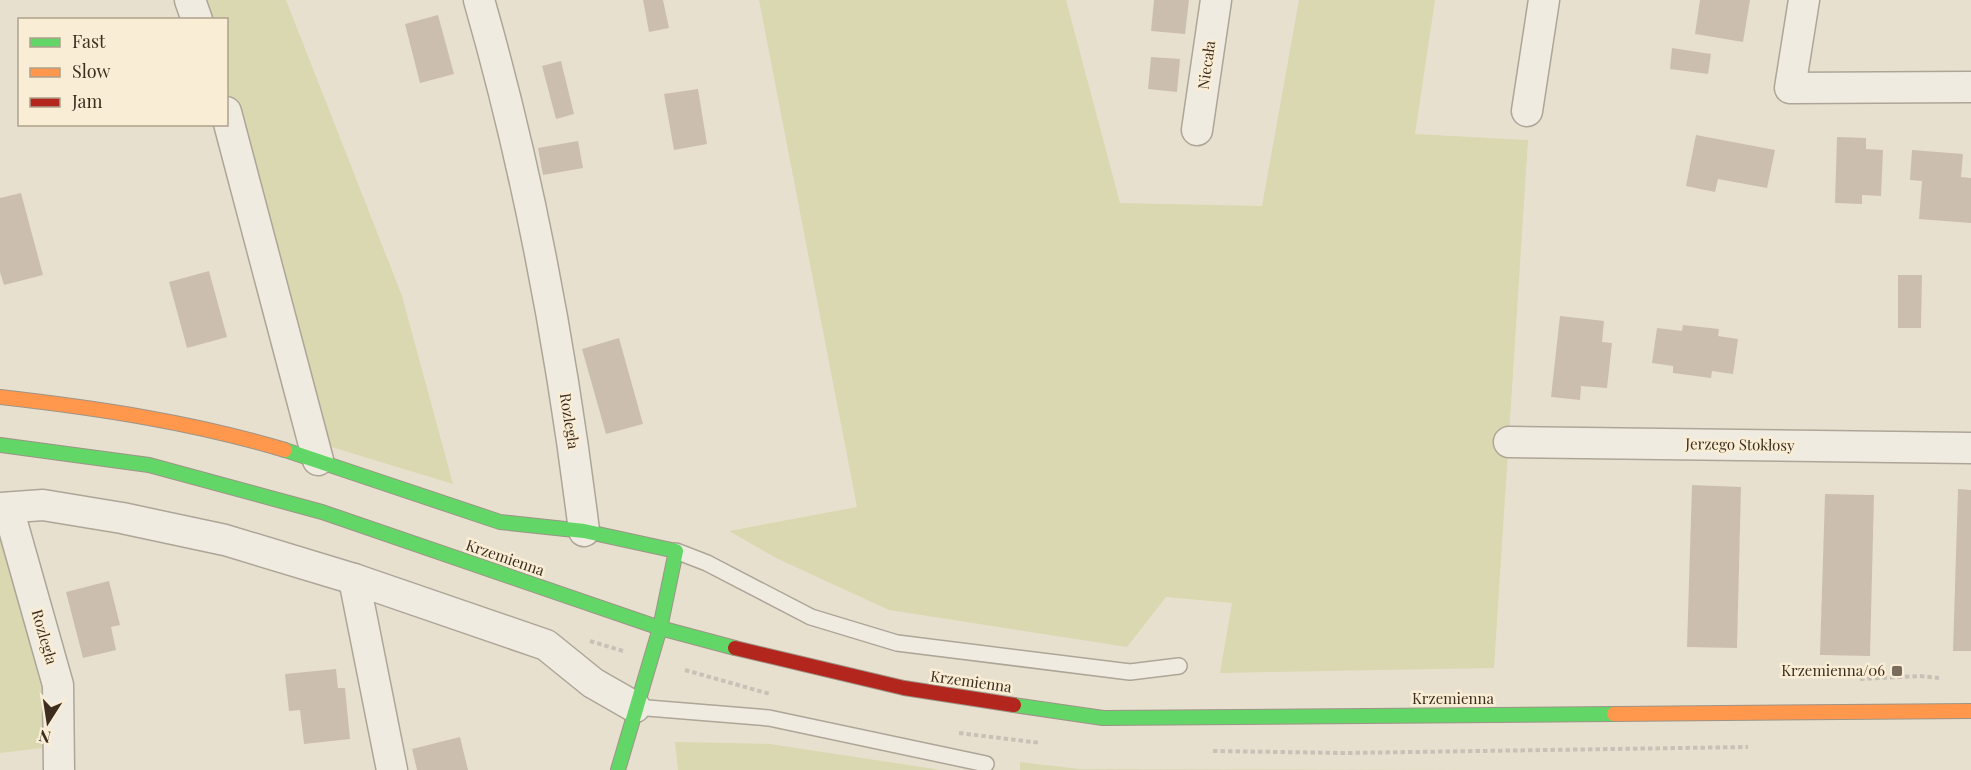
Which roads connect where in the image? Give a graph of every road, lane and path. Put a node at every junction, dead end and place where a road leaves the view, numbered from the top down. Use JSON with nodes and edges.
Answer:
{"nodes":[{"id":1,"x":190,"y":0,"type":"edge"},
{"id":2,"x":479,"y":0,"type":"edge"},
{"id":3,"x":1216,"y":0,"type":"edge"},
{"id":4,"x":1544,"y":0,"type":"edge"},
{"id":5,"x":1804,"y":0,"type":"edge"},
{"id":6,"x":196,"y":18,"type":"edge"},
{"id":7,"x":1971,"y":87,"type":"edge"},
{"id":8,"x":1527,"y":111,"type":"dead end"},
{"id":9,"x":228,"y":120,"type":"edge"},
{"id":10,"x":1197,"y":130,"type":"dead end"},
{"id":11,"x":0,"y":397,"type":"edge"},
{"id":12,"x":1509,"y":442,"type":"dead end"},
{"id":13,"x":0,"y":445,"type":"edge"},
{"id":14,"x":1971,"y":448,"type":"edge"},
{"id":15,"x":318,"y":460,"type":"junction"},
{"id":16,"x":4,"y":508,"type":"edge"},
{"id":17,"x":584,"y":531,"type":"junction"},
{"id":18,"x":676,"y":551,"type":"junction"},
{"id":19,"x":354,"y":579,"type":"junction"},
{"id":20,"x":660,"y":628,"type":"junction"},
{"id":21,"x":1179,"y":666,"type":"dead end"},
{"id":22,"x":1950,"y":679,"type":"dead end"},
{"id":23,"x":1854,"y":681,"type":"dead end"},
{"id":24,"x":635,"y":707,"type":"junction"},
{"id":25,"x":1971,"y":711,"type":"edge"},
{"id":26,"x":986,"y":764,"type":"dead end"},
{"id":27,"x":59,"y":770,"type":"edge"},
{"id":28,"x":392,"y":770,"type":"edge"},
{"id":29,"x":618,"y":770,"type":"edge"}],
"edges":[{"from":1,"to":6,"type":"street"},
{"from":2,"to":17,"type":"street","name":"Rozległa"},
{"from":3,"to":10,"type":"street","name":"Niecała"},
{"from":4,"to":8,"type":"street"},
{"from":5,"to":7,"type":"street"},
{"from":9,"to":15,"type":"street"},
{"from":11,"to":15,"type":"main road"},
{"from":12,"to":14,"type":"street","name":"Jerzego Stokłosy"},
{"from":13,"to":20,"type":"main road","name":"Krzemienna"},
{"from":15,"to":17,"type":"main road"},
{"from":16,"to":19,"type":"street"},
{"from":16,"to":27,"type":"street","name":"Rozległa"},
{"from":17,"to":18,"type":"main road"},
{"from":18,"to":20,"type":"main road"},
{"from":18,"to":21,"type":"lane"},
{"from":19,"to":24,"type":"street"},
{"from":19,"to":28,"type":"street"},
{"from":20,"to":24,"type":"main road"},
{"from":20,"to":25,"type":"main road","name":"Krzemienna"},
{"from":22,"to":23,"type":"path"},
{"from":24,"to":26,"type":"lane"},
{"from":24,"to":29,"type":"main road"}]}
